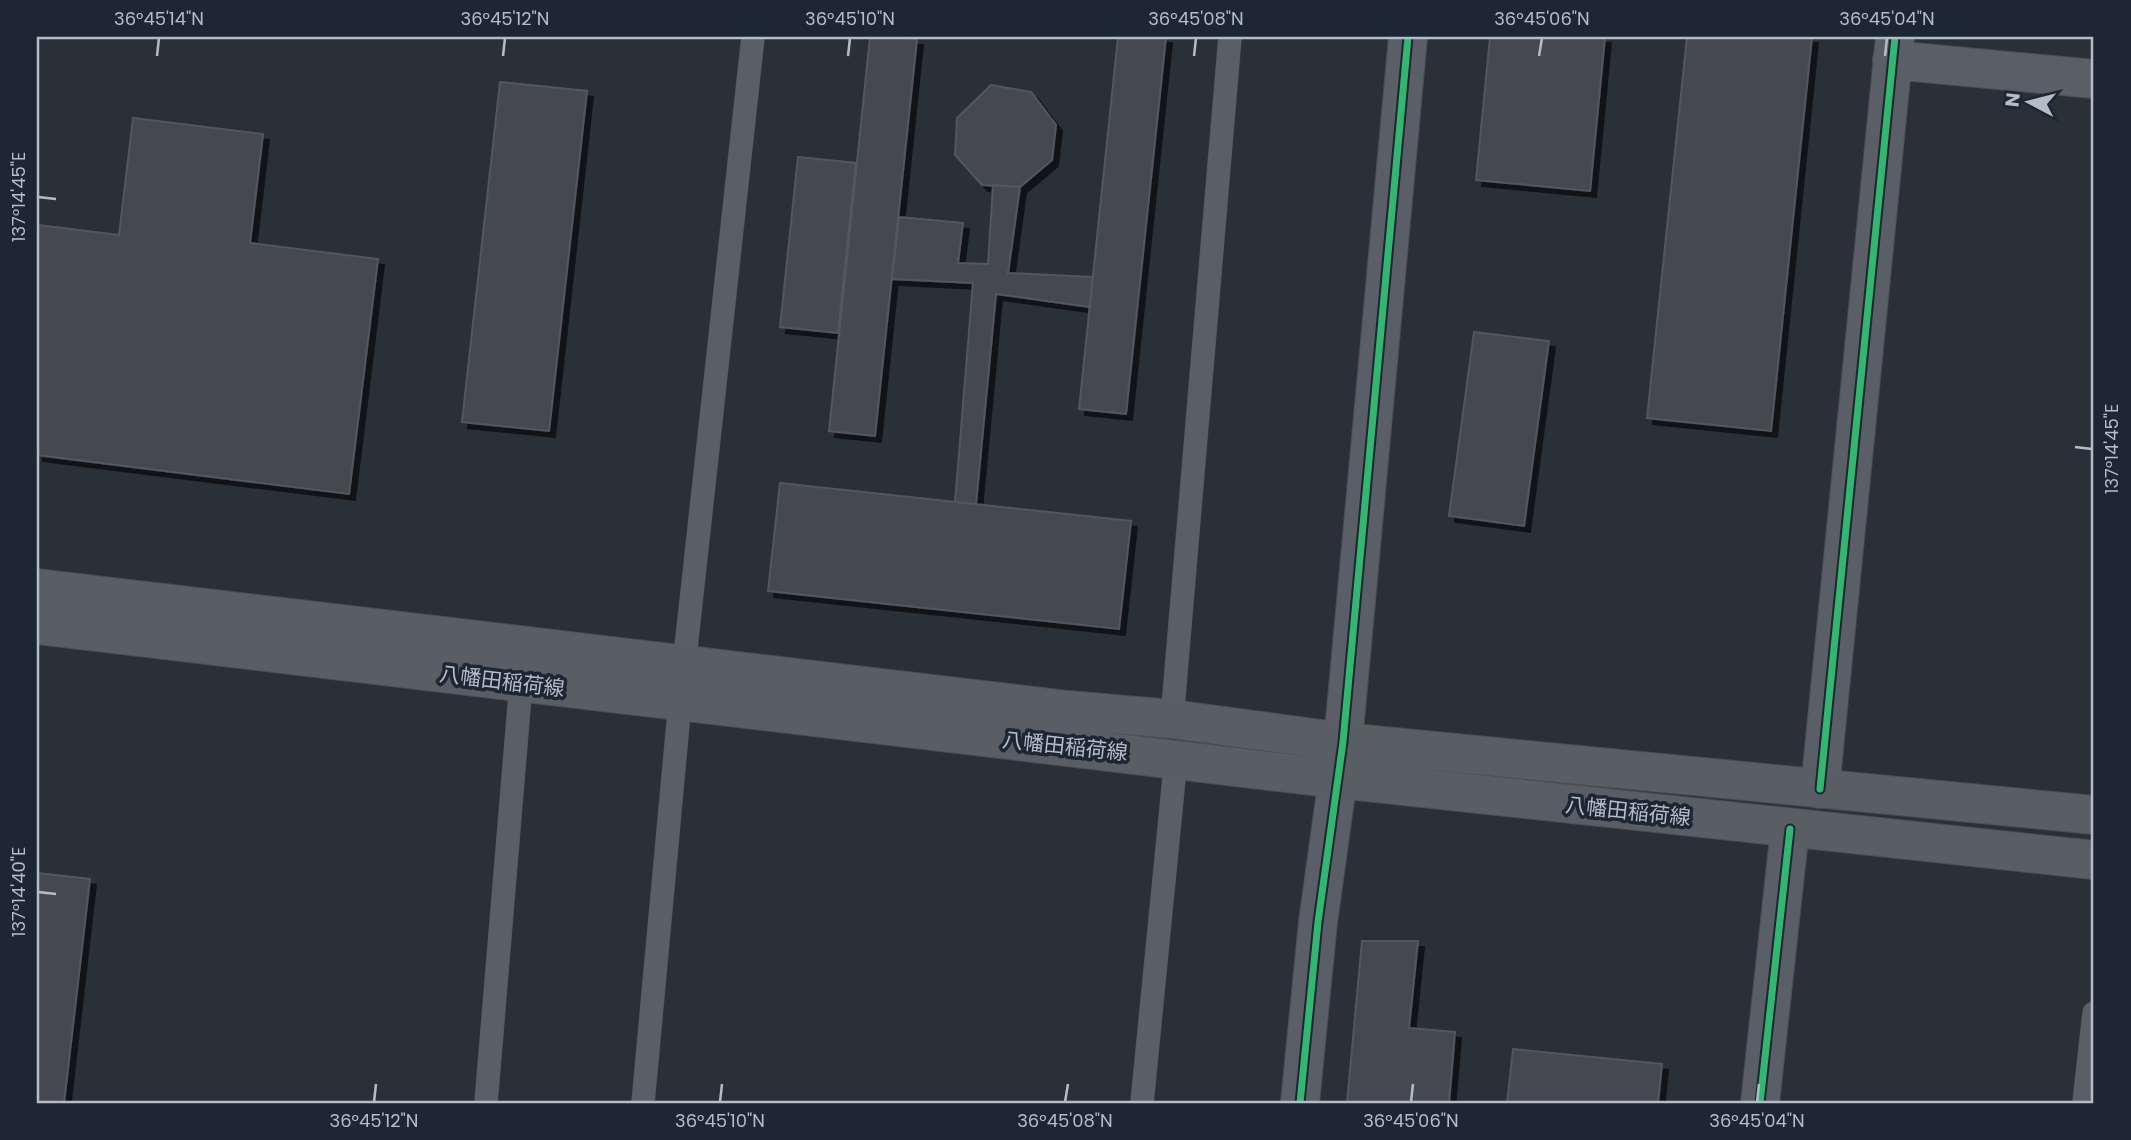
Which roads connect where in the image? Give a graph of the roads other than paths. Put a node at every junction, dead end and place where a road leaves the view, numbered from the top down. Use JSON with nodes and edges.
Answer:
{"nodes":[{"id":1,"x":753,"y":37,"type":"edge"},
{"id":2,"x":1230,"y":37,"type":"edge"},
{"id":3,"x":1408,"y":37,"type":"edge"},
{"id":4,"x":1893,"y":48,"type":"edge"},
{"id":5,"x":2094,"y":79,"type":"edge"},
{"id":6,"x":37,"y":588,"type":"edge"},
{"id":7,"x":37,"y":625,"type":"edge"},
{"id":8,"x":684,"y":664,"type":"junction"},
{"id":9,"x":521,"y":683,"type":"junction"},
{"id":10,"x":680,"y":702,"type":"junction"},
{"id":11,"x":1172,"y":719,"type":"junction"},
{"id":12,"x":1176,"y":758,"type":"junction"},
{"id":13,"x":1340,"y":761,"type":"junction"},
{"id":14,"x":1820,"y":789,"type":"junction"},
{"id":15,"x":2094,"y":815,"type":"edge"},
{"id":16,"x":1790,"y":829,"type":"junction"},
{"id":17,"x":2094,"y":860,"type":"edge"},
{"id":18,"x":2094,"y":1013,"type":"edge"},
{"id":19,"x":486,"y":1103,"type":"edge"},
{"id":20,"x":643,"y":1103,"type":"edge"},
{"id":21,"x":1142,"y":1103,"type":"edge"},
{"id":22,"x":1300,"y":1103,"type":"edge"},
{"id":23,"x":1760,"y":1103,"type":"edge"},
{"id":24,"x":2084,"y":1103,"type":"edge"}],
"edges":[{"from":1,"to":8,"type":"lane"},
{"from":2,"to":11,"type":"lane"},
{"from":3,"to":13,"type":"street"},
{"from":4,"to":5,"type":"street"},
{"from":4,"to":14,"type":"street"},
{"from":6,"to":8,"type":"main road","name":"八幡田稲荷線"},
{"from":7,"to":9,"type":"main road","name":"八幡田稲荷線"},
{"from":8,"to":10,"type":"lane"},
{"from":8,"to":11,"type":"main road","name":"八幡田稲荷線"},
{"from":9,"to":10,"type":"main road","name":"八幡田稲荷線"},
{"from":9,"to":19,"type":"lane"},
{"from":10,"to":12,"type":"main road","name":"八幡田稲荷線"},
{"from":10,"to":20,"type":"lane"},
{"from":11,"to":13,"type":"main road","name":"八幡田稲荷線"},
{"from":12,"to":13,"type":"main road","name":"八幡田稲荷線"},
{"from":12,"to":21,"type":"lane"},
{"from":13,"to":14,"type":"main road","name":"八幡田稲荷線"},
{"from":13,"to":16,"type":"main road","name":"八幡田稲荷線"},
{"from":13,"to":22,"type":"street"},
{"from":14,"to":15,"type":"main road","name":"八幡田稲荷線"},
{"from":16,"to":17,"type":"main road","name":"八幡田稲荷線"},
{"from":16,"to":23,"type":"street"},
{"from":18,"to":24,"type":"lane"}]}
